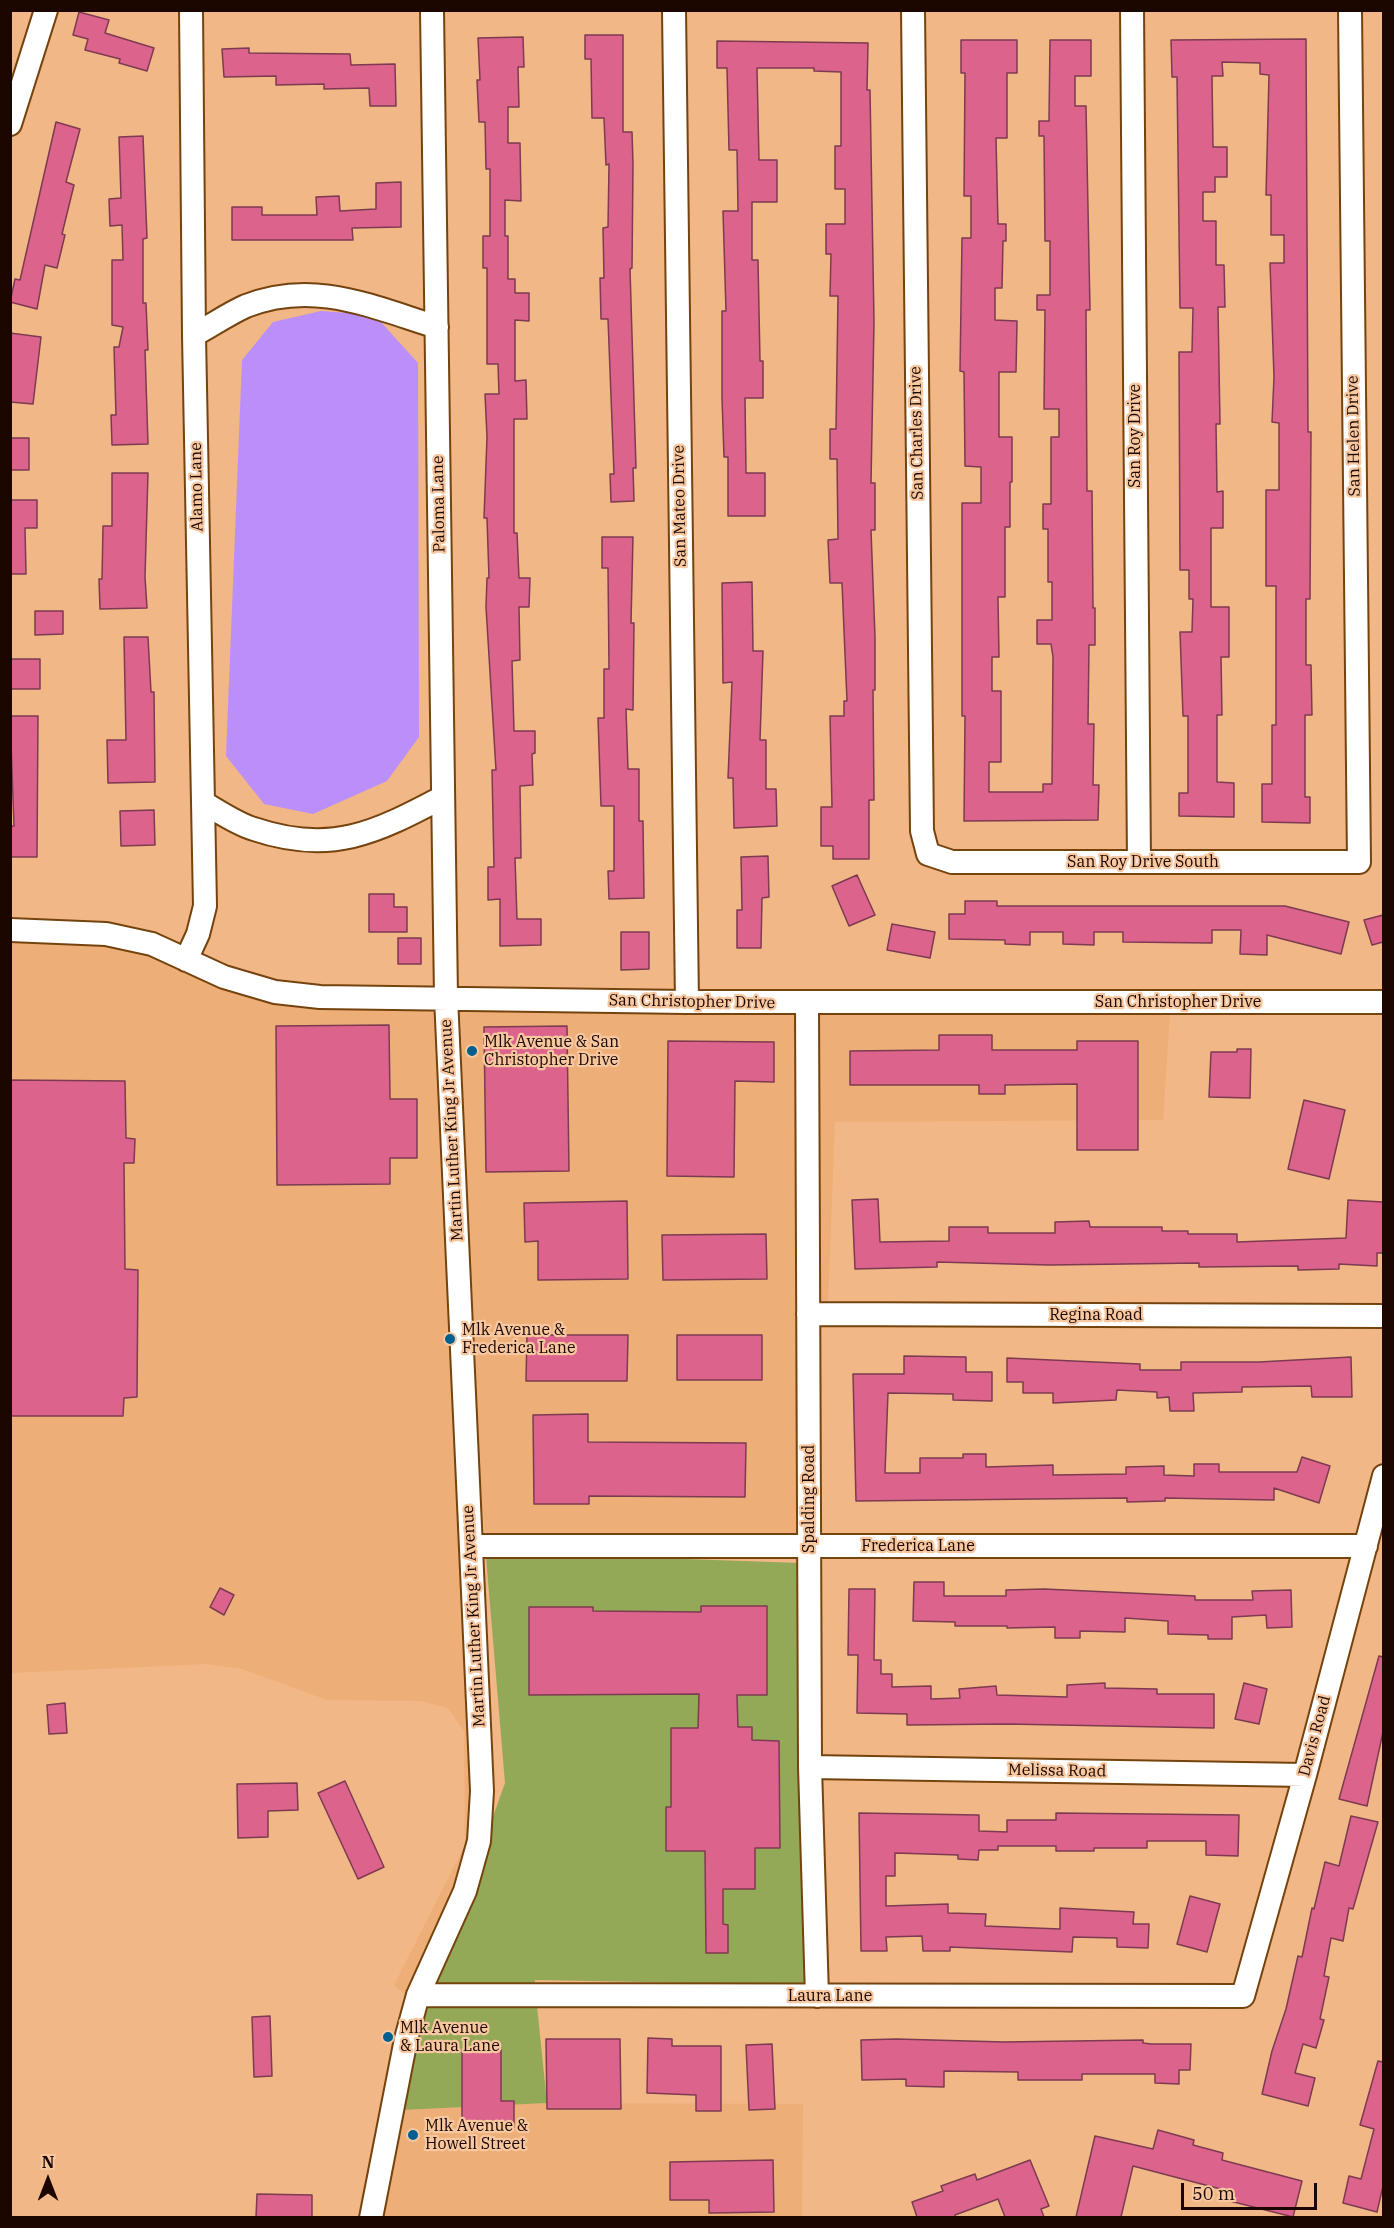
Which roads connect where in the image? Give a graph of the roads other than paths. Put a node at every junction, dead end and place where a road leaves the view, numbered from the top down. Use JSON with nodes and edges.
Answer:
{"nodes":[{"id":1,"x":46,"y":10,"type":"edge"},
{"id":2,"x":191,"y":10,"type":"edge"},
{"id":3,"x":432,"y":10,"type":"edge"},
{"id":4,"x":674,"y":10,"type":"edge"},
{"id":5,"x":913,"y":10,"type":"edge"},
{"id":6,"x":1132,"y":10,"type":"edge"},
{"id":7,"x":1350,"y":10,"type":"edge"},
{"id":8,"x":10,"y":123,"type":"edge"},
{"id":9,"x":437,"y":327,"type":"junction"},
{"id":10,"x":194,"y":335,"type":"junction"},
{"id":11,"x":443,"y":797,"type":"junction"},
{"id":12,"x":204,"y":803,"type":"junction"},
{"id":13,"x":928,"y":854,"type":"joint"},
{"id":14,"x":1139,"y":862,"type":"junction"},
{"id":15,"x":1359,"y":862,"type":"joint"},
{"id":16,"x":10,"y":930,"type":"edge"},
{"id":17,"x":186,"y":960,"type":"junction"},
{"id":18,"x":446,"y":997,"type":"junction"},
{"id":19,"x":687,"y":1002,"type":"junction"},
{"id":20,"x":1383,"y":1002,"type":"edge"},
{"id":21,"x":807,"y":1003,"type":"junction"},
{"id":22,"x":808,"y":1314,"type":"junction"},
{"id":23,"x":1383,"y":1316,"type":"edge"},
{"id":24,"x":1383,"y":1476,"type":"edge"},
{"id":25,"x":471,"y":1546,"type":"junction"},
{"id":26,"x":809,"y":1546,"type":"junction"},
{"id":27,"x":1366,"y":1546,"type":"junction"},
{"id":28,"x":810,"y":1767,"type":"junction"},
{"id":29,"x":1305,"y":1775,"type":"junction"},
{"id":30,"x":418,"y":1995,"type":"junction"},
{"id":31,"x":817,"y":1996,"type":"junction"},
{"id":32,"x":1243,"y":1996,"type":"joint"},
{"id":33,"x":371,"y":2217,"type":"edge"}],
"edges":[{"from":1,"to":8,"type":"street"},
{"from":2,"to":10,"type":"street","name":"Alamo Lane"},
{"from":3,"to":9,"type":"street","name":"Paloma Lane"},
{"from":4,"to":19,"type":"street","name":"San Mateo Drive"},
{"from":5,"to":13,"type":"street","name":"San Charles Drive"},
{"from":6,"to":14,"type":"street","name":"San Roy Drive"},
{"from":7,"to":15,"type":"street","name":"San Helen Drive"},
{"from":9,"to":10,"type":"street"},
{"from":9,"to":11,"type":"street","name":"Paloma Lane"},
{"from":10,"to":12,"type":"street","name":"Alamo Lane"},
{"from":11,"to":12,"type":"street"},
{"from":11,"to":18,"type":"street","name":"Paloma Lane"},
{"from":12,"to":17,"type":"street","name":"Alamo Lane"},
{"from":13,"to":14,"type":"street","name":"San Roy Drive South"},
{"from":14,"to":15,"type":"street","name":"San Roy Drive South"},
{"from":16,"to":17,"type":"street","name":"San Christopher Drive"},
{"from":17,"to":18,"type":"street","name":"San Christopher Drive"},
{"from":18,"to":19,"type":"street","name":"San Christopher Drive"},
{"from":18,"to":25,"type":"street","name":"Martin Luther King Jr Avenue"},
{"from":19,"to":21,"type":"street","name":"San Christopher Drive"},
{"from":20,"to":21,"type":"street","name":"San Christopher Drive"},
{"from":21,"to":22,"type":"street","name":"Spalding Road"},
{"from":22,"to":23,"type":"street","name":"Regina Road"},
{"from":22,"to":26,"type":"street","name":"Spalding Road"},
{"from":24,"to":27,"type":"street","name":"Davis Road"},
{"from":25,"to":26,"type":"street","name":"Frederica Lane"},
{"from":25,"to":30,"type":"street","name":"Martin Luther King Jr Avenue"},
{"from":26,"to":27,"type":"street","name":"Frederica Lane"},
{"from":26,"to":28,"type":"street","name":"Spalding Road"},
{"from":27,"to":29,"type":"street","name":"Davis Road"},
{"from":28,"to":29,"type":"street","name":"Melissa Road"},
{"from":28,"to":31,"type":"street","name":"Spalding Road"},
{"from":29,"to":32,"type":"street","name":"Davis Road"},
{"from":30,"to":31,"type":"street","name":"Laura Lane"},
{"from":30,"to":33,"type":"street","name":"Martin Luther King Jr Avenue"},
{"from":31,"to":32,"type":"street","name":"Laura Lane"}]}
